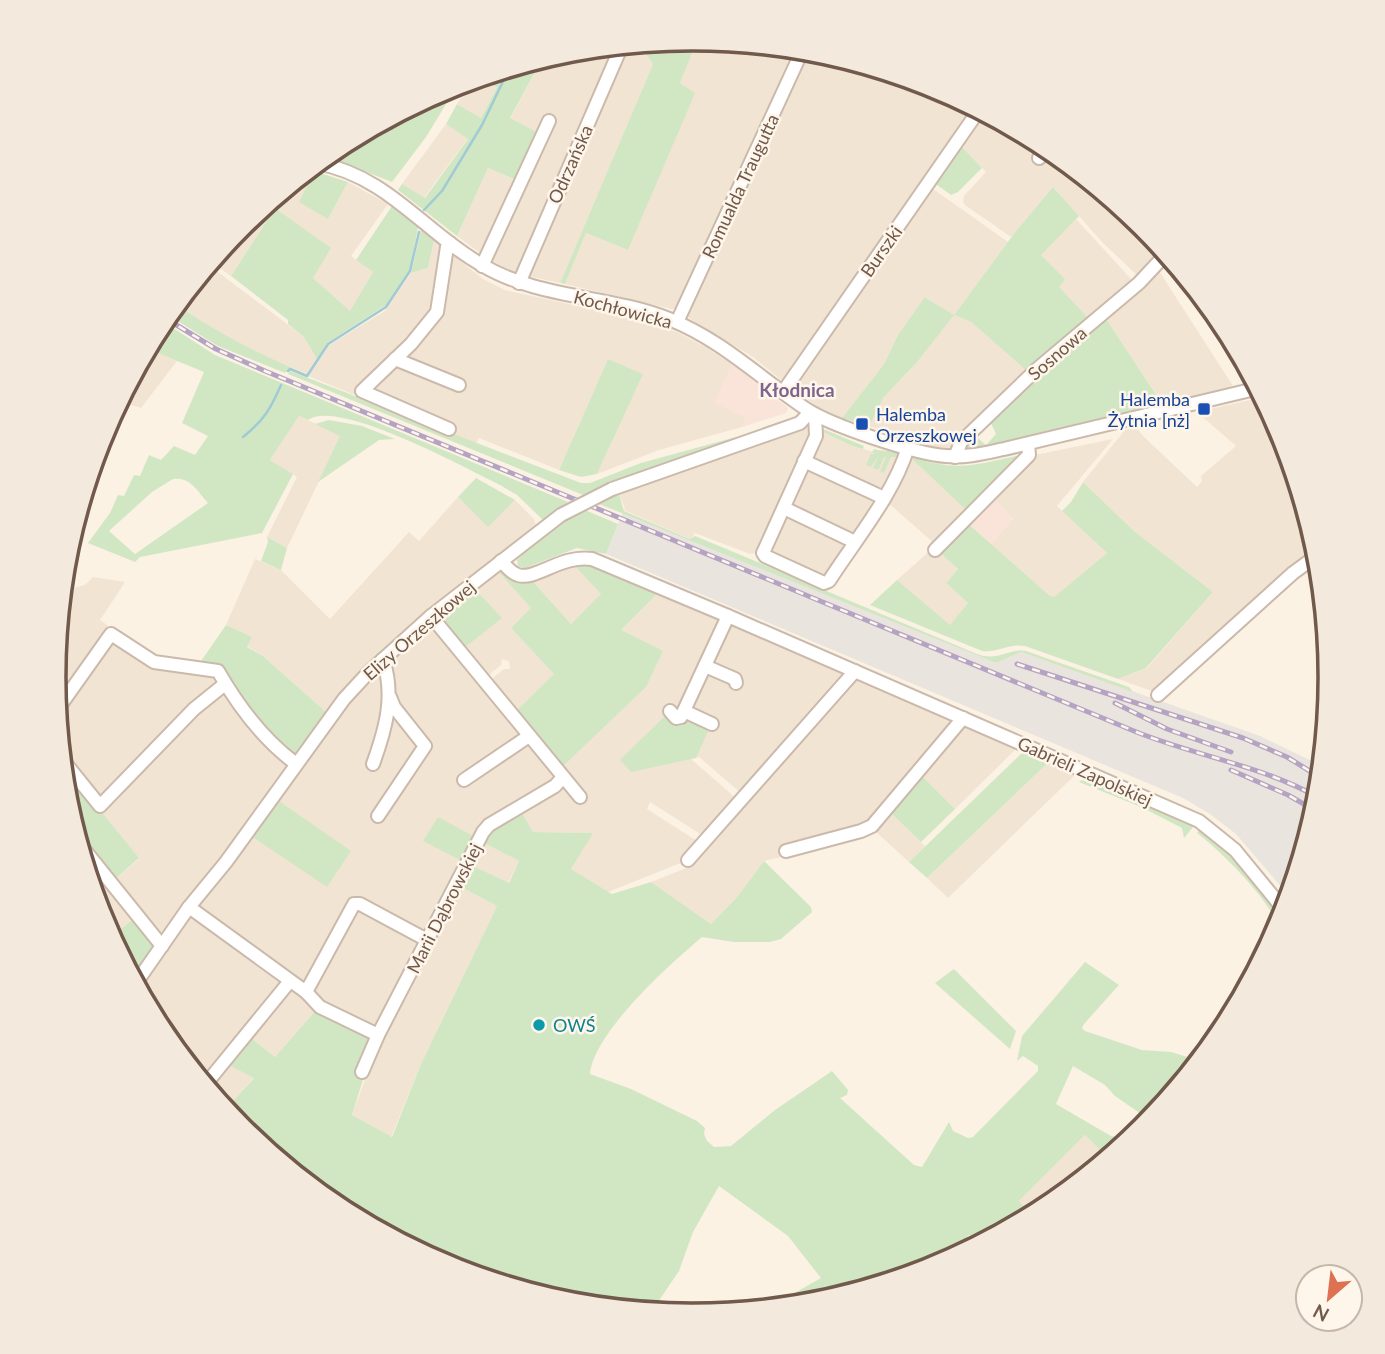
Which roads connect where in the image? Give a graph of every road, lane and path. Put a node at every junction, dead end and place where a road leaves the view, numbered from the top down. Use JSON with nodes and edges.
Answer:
{"nodes":[{"id":1,"x":618,"y":55,"type":"edge"},
{"id":2,"x":798,"y":60,"type":"edge"},
{"id":3,"x":974,"y":118,"type":"edge"},
{"id":4,"x":549,"y":121,"type":"dead end"},
{"id":5,"x":330,"y":167,"type":"edge"},
{"id":6,"x":450,"y":243,"type":"junction"},
{"id":7,"x":1160,"y":261,"type":"edge"},
{"id":8,"x":482,"y":266,"type":"junction"},
{"id":9,"x":519,"y":283,"type":"junction"},
{"id":10,"x":677,"y":323,"type":"junction"},
{"id":11,"x":395,"y":359,"type":"junction"},
{"id":12,"x":459,"y":385,"type":"dead end"},
{"id":13,"x":1249,"y":390,"type":"edge"},
{"id":14,"x":783,"y":392,"type":"junction"},
{"id":15,"x":812,"y":413,"type":"junction"},
{"id":16,"x":449,"y":429,"type":"dead end"},
{"id":17,"x":1028,"y":444,"type":"junction"},
{"id":18,"x":908,"y":447,"type":"junction"},
{"id":19,"x":955,"y":457,"type":"junction"},
{"id":20,"x":804,"y":461,"type":"junction"},
{"id":21,"x":884,"y":498,"type":"junction"},
{"id":22,"x":784,"y":508,"type":"junction"},
{"id":23,"x":855,"y":542,"type":"junction"},
{"id":24,"x":935,"y":550,"type":"dead end"},
{"id":25,"x":501,"y":561,"type":"junction"},
{"id":26,"x":1308,"y":562,"type":"edge"},
{"id":27,"x":431,"y":616,"type":"junction"},
{"id":28,"x":728,"y":616,"type":"junction"},
{"id":29,"x":383,"y":659,"type":"junction"},
{"id":30,"x":705,"y":666,"type":"junction"},
{"id":31,"x":855,"y":671,"type":"junction"},
{"id":32,"x":736,"y":682,"type":"dead end"},
{"id":33,"x":226,"y":684,"type":"junction"},
{"id":34,"x":1157,"y":695,"type":"dead end"},
{"id":35,"x":67,"y":696,"type":"edge"},
{"id":36,"x":390,"y":697,"type":"junction"},
{"id":37,"x":670,"y":711,"type":"dead end"},
{"id":38,"x":684,"y":712,"type":"junction"},
{"id":39,"x":963,"y":718,"type":"junction"},
{"id":40,"x":712,"y":724,"type":"dead end"},
{"id":41,"x":529,"y":736,"type":"junction"},
{"id":42,"x":295,"y":763,"type":"junction"},
{"id":43,"x":373,"y":764,"type":"dead end"},
{"id":44,"x":74,"y":774,"type":"edge"},
{"id":45,"x":562,"y":777,"type":"junction"},
{"id":46,"x":464,"y":780,"type":"dead end"},
{"id":47,"x":580,"y":797,"type":"dead end"},
{"id":48,"x":378,"y":816,"type":"dead end"},
{"id":49,"x":786,"y":850,"type":"dead end"},
{"id":50,"x":688,"y":860,"type":"dead end"},
{"id":51,"x":95,"y":862,"type":"edge"},
{"id":52,"x":1277,"y":901,"type":"edge"},
{"id":53,"x":189,"y":907,"type":"junction"},
{"id":54,"x":427,"y":940,"type":"junction"},
{"id":55,"x":162,"y":946,"type":"junction"},
{"id":56,"x":142,"y":975,"type":"edge"},
{"id":57,"x":290,"y":981,"type":"junction"},
{"id":58,"x":306,"y":992,"type":"junction"},
{"id":59,"x":378,"y":1035,"type":"junction"},
{"id":60,"x":362,"y":1072,"type":"dead end"},
{"id":61,"x":211,"y":1077,"type":"edge"}],
"edges":[{"from":1,"to":9,"type":"street","name":"Odrzańska"},
{"from":2,"to":10,"type":"street","name":"Romualda Traugutta"},
{"from":3,"to":14,"type":"street","name":"Burszki"},
{"from":4,"to":8,"type":"street"},
{"from":5,"to":6,"type":"street","name":"Kochłowicka"},
{"from":6,"to":8,"type":"street","name":"Kochłowicka"},
{"from":6,"to":11,"type":"street"},
{"from":7,"to":19,"type":"street","name":"Sosnowa"},
{"from":8,"to":9,"type":"street","name":"Kochłowicka"},
{"from":9,"to":10,"type":"street","name":"Kochłowicka"},
{"from":10,"to":14,"type":"street","name":"Kochłowicka"},
{"from":11,"to":12,"type":"street"},
{"from":11,"to":16,"type":"street"},
{"from":13,"to":17,"type":"street","name":"Kochłowicka"},
{"from":14,"to":15,"type":"street","name":"Kochłowicka"},
{"from":15,"to":18,"type":"street","name":"Kochłowicka"},
{"from":15,"to":20,"type":"street"},
{"from":15,"to":25,"type":"street","name":"Elizy Orzeszkowej","bridge":true},
{"from":17,"to":19,"type":"street","name":"Kochłowicka"},
{"from":17,"to":24,"type":"street"},
{"from":18,"to":19,"type":"street","name":"Kochłowicka"},
{"from":18,"to":21,"type":"street"},
{"from":20,"to":21,"type":"street"},
{"from":20,"to":22,"type":"street"},
{"from":21,"to":23,"type":"street"},
{"from":22,"to":23,"type":"street"},
{"from":22,"to":23,"type":"street"},
{"from":25,"to":27,"type":"street","name":"Elizy Orzeszkowej"},
{"from":25,"to":28,"type":"street","name":"Gabrieli Zapolskiej"},
{"from":26,"to":34,"type":"street"},
{"from":27,"to":29,"type":"street","name":"Elizy Orzeszkowej"},
{"from":27,"to":41,"type":"street"},
{"from":28,"to":30,"type":"street"},
{"from":28,"to":31,"type":"street","name":"Gabrieli Zapolskiej"},
{"from":29,"to":36,"type":"street"},
{"from":29,"to":42,"type":"street","name":"Elizy Orzeszkowej"},
{"from":30,"to":32,"type":"street"},
{"from":30,"to":38,"type":"street"},
{"from":31,"to":39,"type":"street","name":"Gabrieli Zapolskiej"},
{"from":31,"to":50,"type":"street"},
{"from":33,"to":35,"type":"street"},
{"from":33,"to":42,"type":"street"},
{"from":33,"to":44,"type":"street"},
{"from":36,"to":43,"type":"street"},
{"from":36,"to":48,"type":"street"},
{"from":37,"to":38,"type":"street"},
{"from":38,"to":40,"type":"street"},
{"from":39,"to":49,"type":"street"},
{"from":39,"to":52,"type":"street","name":"Gabrieli Zapolskiej"},
{"from":41,"to":45,"type":"street"},
{"from":41,"to":46,"type":"street"},
{"from":42,"to":53,"type":"street","name":"Elizy Orzeszkowej"},
{"from":45,"to":47,"type":"street"},
{"from":45,"to":54,"type":"street","name":"Marii Dąbrowskiej"},
{"from":51,"to":55,"type":"street"},
{"from":53,"to":55,"type":"street","name":"Elizy Orzeszkowej"},
{"from":53,"to":57,"type":"street"},
{"from":54,"to":58,"type":"street"},
{"from":54,"to":59,"type":"street","name":"Marii Dąbrowskiej"},
{"from":55,"to":56,"type":"street","name":"Elizy Orzeszkowej"},
{"from":57,"to":58,"type":"street"},
{"from":57,"to":61,"type":"street"},
{"from":58,"to":59,"type":"street"},
{"from":59,"to":60,"type":"street","name":"Marii Dąbrowskiej"}]}
